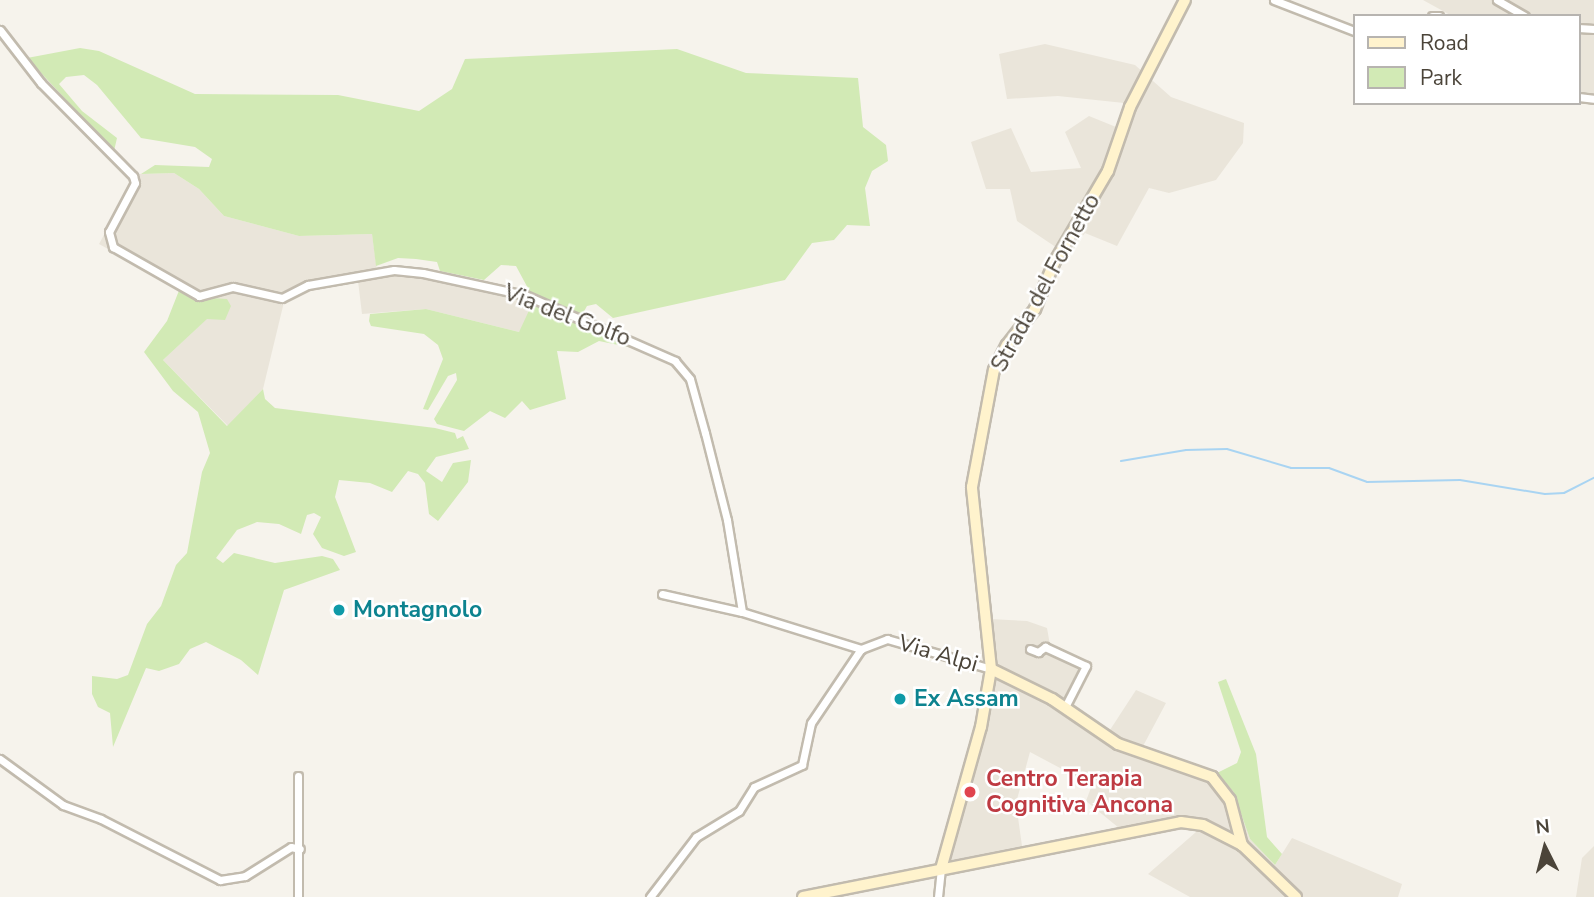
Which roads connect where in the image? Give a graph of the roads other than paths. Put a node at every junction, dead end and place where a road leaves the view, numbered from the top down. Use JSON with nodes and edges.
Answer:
{"nodes":[{"id":1,"x":1185,"y":0,"type":"edge"},
{"id":2,"x":1274,"y":0,"type":"edge"},
{"id":3,"x":1497,"y":0,"type":"edge"},
{"id":4,"x":1522,"y":14,"type":"edge"},
{"id":5,"x":0,"y":30,"type":"edge"},
{"id":6,"x":1352,"y":30,"type":"edge"},
{"id":7,"x":662,"y":594,"type":"dead end"},
{"id":8,"x":742,"y":612,"type":"junction"},
{"id":9,"x":861,"y":649,"type":"junction"},
{"id":10,"x":1030,"y":649,"type":"dead end"},
{"id":11,"x":990,"y":669,"type":"junction"},
{"id":12,"x":1065,"y":707,"type":"junction"},
{"id":13,"x":0,"y":759,"type":"edge"},
{"id":14,"x":298,"y":776,"type":"dead end"},
{"id":15,"x":1242,"y":845,"type":"junction"},
{"id":16,"x":300,"y":849,"type":"junction"},
{"id":17,"x":941,"y":869,"type":"junction"},
{"id":18,"x":298,"y":897,"type":"edge"},
{"id":19,"x":650,"y":897,"type":"edge"},
{"id":20,"x":803,"y":897,"type":"edge"},
{"id":21,"x":938,"y":897,"type":"edge"},
{"id":22,"x":1296,"y":897,"type":"edge"}],
"edges":[{"from":1,"to":11,"type":"street","name":"Strada del Fornetto"},
{"from":2,"to":6,"type":"street"},
{"from":3,"to":4,"type":"street"},
{"from":5,"to":8,"type":"street","name":"Via del Golfo"},
{"from":7,"to":8,"type":"street"},
{"from":8,"to":9,"type":"street"},
{"from":9,"to":11,"type":"street","name":"Via Alpi"},
{"from":9,"to":19,"type":"street"},
{"from":10,"to":12,"type":"street"},
{"from":11,"to":12,"type":"street","name":"Via Alpi"},
{"from":11,"to":17,"type":"street","name":"Strada del Fornetto"},
{"from":12,"to":15,"type":"street","name":"Via Alpi"},
{"from":13,"to":16,"type":"street"},
{"from":14,"to":16,"type":"street"},
{"from":15,"to":17,"type":"street"},
{"from":15,"to":22,"type":"street"},
{"from":16,"to":18,"type":"street"},
{"from":17,"to":20,"type":"street"},
{"from":17,"to":21,"type":"street"}]}
